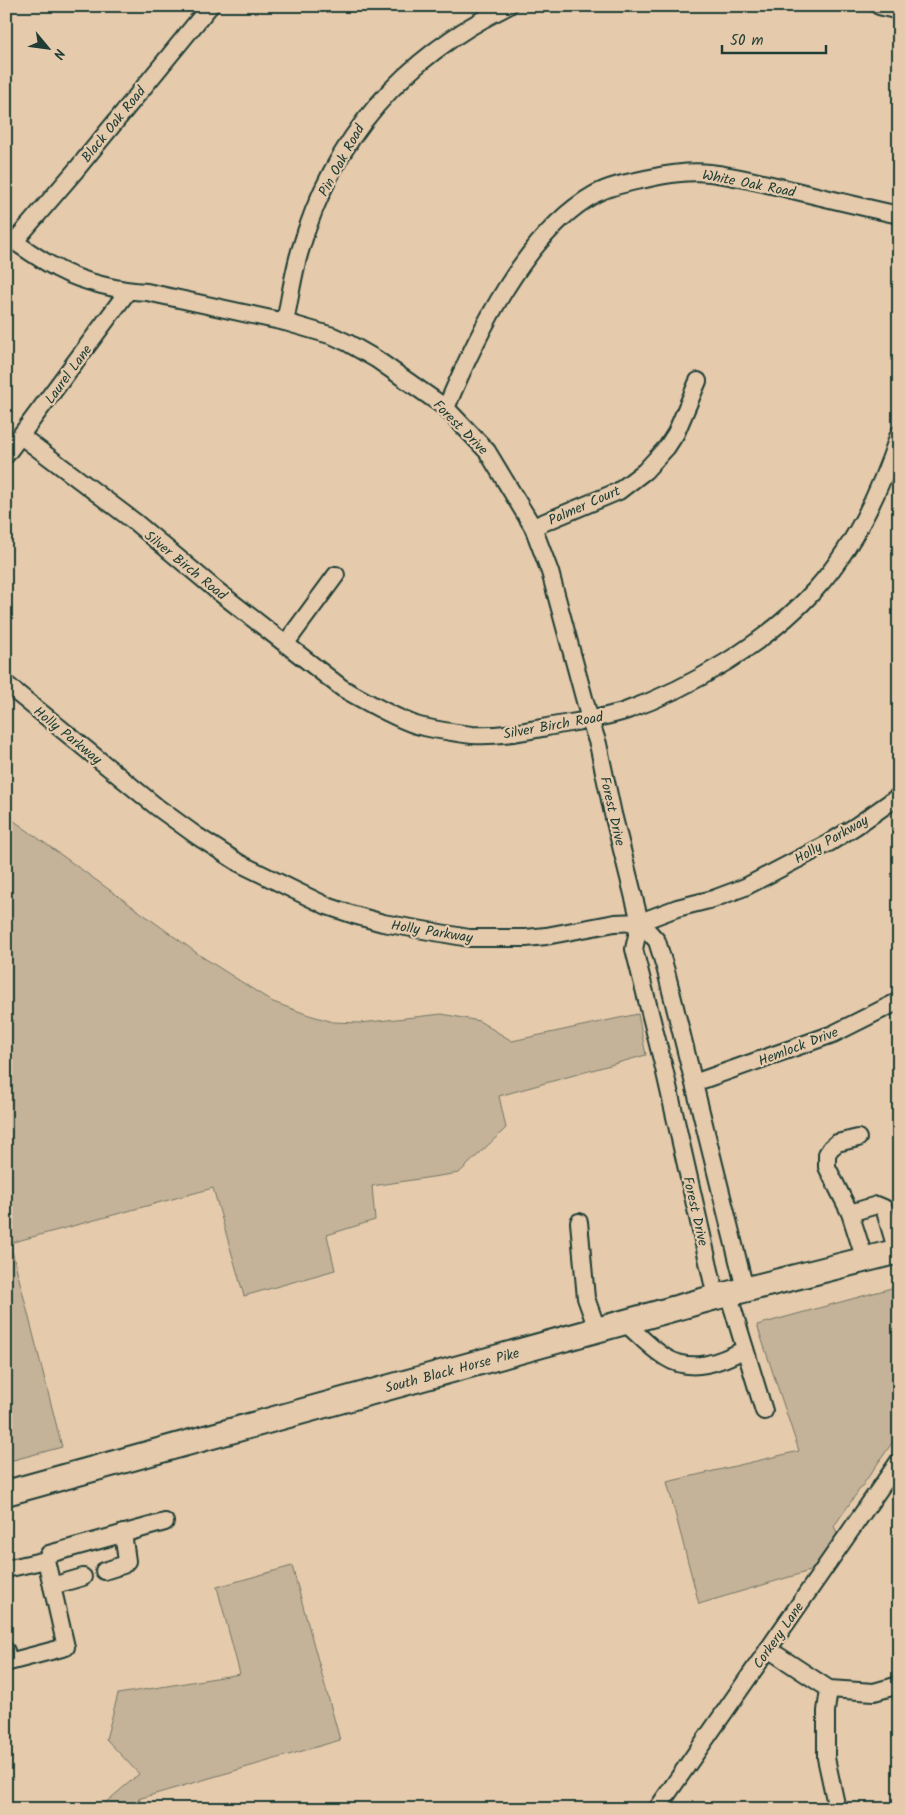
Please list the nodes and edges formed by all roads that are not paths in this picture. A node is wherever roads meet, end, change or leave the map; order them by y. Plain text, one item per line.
1 (210, 6) edge
2 (508, 6) edge
3 (879, 6) edge
4 (899, 11) edge
5 (899, 215) edge
6 (10, 238) edge
7 (128, 291) junction
8 (285, 322) junction
9 (698, 381) dead end
10 (446, 408) junction
11 (899, 434) edge
12 (21, 436) junction
13 (6, 455) edge
14 (533, 527) junction
15 (336, 575) dead end
16 (286, 643) junction
17 (6, 684) edge
18 (590, 720) junction
19 (899, 796) edge
20 (640, 922) junction
21 (899, 1000) edge
22 (694, 1083) junction
23 (858, 1138) dead end
24 (850, 1213) junction
25 (579, 1222) dead end
26 (898, 1252) edge
27 (865, 1260) junction
28 (730, 1293) junction
29 (624, 1322) junction
30 (597, 1329) junction
31 (745, 1349) junction
32 (764, 1412) dead end
33 (899, 1461) edge
34 (6, 1493) edge
35 (165, 1522) dead end
36 (123, 1533) junction
37 (46, 1560) junction
38 (6, 1569) edge
39 (104, 1571) dead end
40 (83, 1577) dead end
41 (52, 1586) junction
42 (768, 1649) junction
43 (7, 1655) edge
44 (899, 1685) edge
45 (829, 1689) junction
46 (657, 1809) edge
47 (837, 1809) edge

1 - 6 street, Black Oak Road
2 - 8 street, Pin Oak Road
3 - 4 street
5 - 10 street, White Oak Road
6 - 7 street, Forest Drive
7 - 8 street, Forest Drive
7 - 12 street, Laurel Lane
8 - 10 street, Forest Drive
9 - 14 street, Palmer Court
10 - 14 street, Forest Drive
11 - 18 street, Silver Birch Road
12 - 13 street, Laurel Lane
12 - 16 street, Silver Birch Road
14 - 18 street, Forest Drive
15 - 16 street
16 - 18 street, Silver Birch Road
17 - 20 street, Holly Parkway
18 - 20 street, Forest Drive
19 - 20 street, Holly Parkway
20 - 22 street, Forest Drive
20 - 28 street, Forest Drive
21 - 22 street, Hemlock Drive
22 - 28 street, Forest Drive
23 - 24 street
24 - 26 street
24 - 27 street
25 - 30 street
26 - 27 highway, South Black Horse Pike
27 - 28 highway, South Black Horse Pike
28 - 29 highway, South Black Horse Pike
28 - 31 street
29 - 30 highway, South Black Horse Pike
29 - 31 street
30 - 34 highway, South Black Horse Pike
31 - 32 street
33 - 42 street, Corkery Lane
35 - 36 street
36 - 37 street
36 - 39 street
37 - 38 street
37 - 41 street
40 - 41 street
41 - 43 street
42 - 45 street
42 - 46 street, Corkery Lane
44 - 45 street
45 - 47 street

